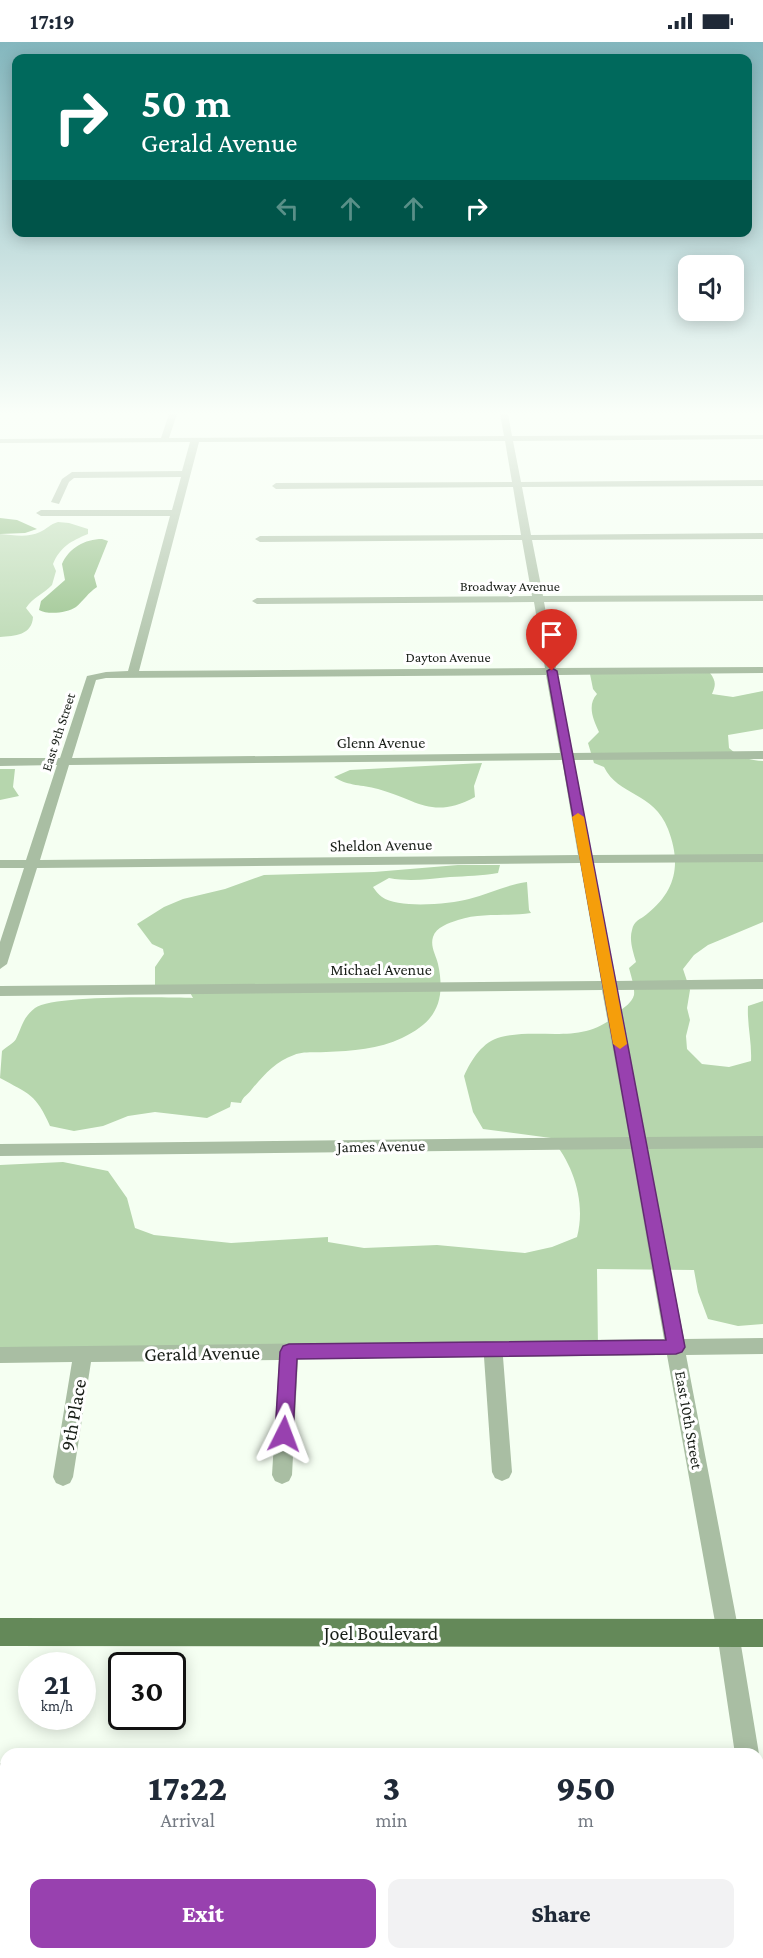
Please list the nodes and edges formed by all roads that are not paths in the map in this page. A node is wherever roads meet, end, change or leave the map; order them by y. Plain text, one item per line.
1 (178, 503) edge
2 (521, 503) edge
3 (41, 513) dead end
4 (176, 513) junction
5 (763, 536) edge
6 (527, 538) junction
7 (260, 539) dead end
8 (763, 597) edge
9 (538, 599) junction
10 (256, 601) dead end
11 (763, 670) edge
12 (552, 671) junction
13 (133, 674) junction
14 (763, 755) edge
15 (567, 757) junction
16 (64, 760) junction
17 (0, 762) edge
18 (763, 858) edge
19 (585, 860) junction
20 (0, 864) edge
21 (31, 864) junction
22 (0, 964) edge
23 (763, 984) edge
24 (610, 986) junction
25 (0, 991) edge
26 (763, 1142) edge
27 (639, 1143) junction
28 (0, 1150) edge
29 (763, 1346) edge
30 (676, 1347) junction
31 (493, 1349) junction
32 (289, 1352) junction
33 (83, 1354) junction
34 (0, 1355) edge
35 (502, 1472) dead end
36 (282, 1475) dead end
37 (63, 1477) dead end
38 (0, 1632) edge
39 (728, 1634) junction
40 (763, 1634) edge
41 (746, 1748) edge

1 - 4 street
2 - 6 street, East 10th Street
3 - 4 street
4 - 13 street
5 - 6 street
6 - 7 street
6 - 9 street, East 10th Street
8 - 9 street, Broadway Avenue
9 - 10 street, Broadway Avenue
9 - 12 street, East 10th Street
11 - 12 street, Dayton Avenue
12 - 13 street, Dayton Avenue
12 - 15 street, East 10th Street
13 - 16 street, East 9th Street
14 - 15 street, Glenn Avenue
15 - 16 street, Glenn Avenue
15 - 19 street, East 10th Street
16 - 17 street, Glenn Avenue
16 - 21 street, East 9th Street
18 - 19 street, Sheldon Avenue
19 - 21 street, Sheldon Avenue
19 - 24 street, East 10th Street
20 - 21 street, Sheldon Avenue
21 - 22 street, East 9th Street
23 - 24 street, Michael Avenue
24 - 25 street, Michael Avenue
24 - 27 street, East 10th Street
26 - 27 street, James Avenue
27 - 28 street, James Avenue
27 - 30 street, East 10th Street
29 - 30 street, Gerald Avenue
30 - 31 street, Gerald Avenue
30 - 39 street, East 10th Street
31 - 32 street, Gerald Avenue
31 - 35 street
32 - 33 street, Gerald Avenue
32 - 36 street
33 - 34 street, Gerald Avenue
33 - 37 street, 9th Place
38 - 39 main road, Joel Boulevard
39 - 40 main road, Joel Boulevard
39 - 41 street, East 10th Street

